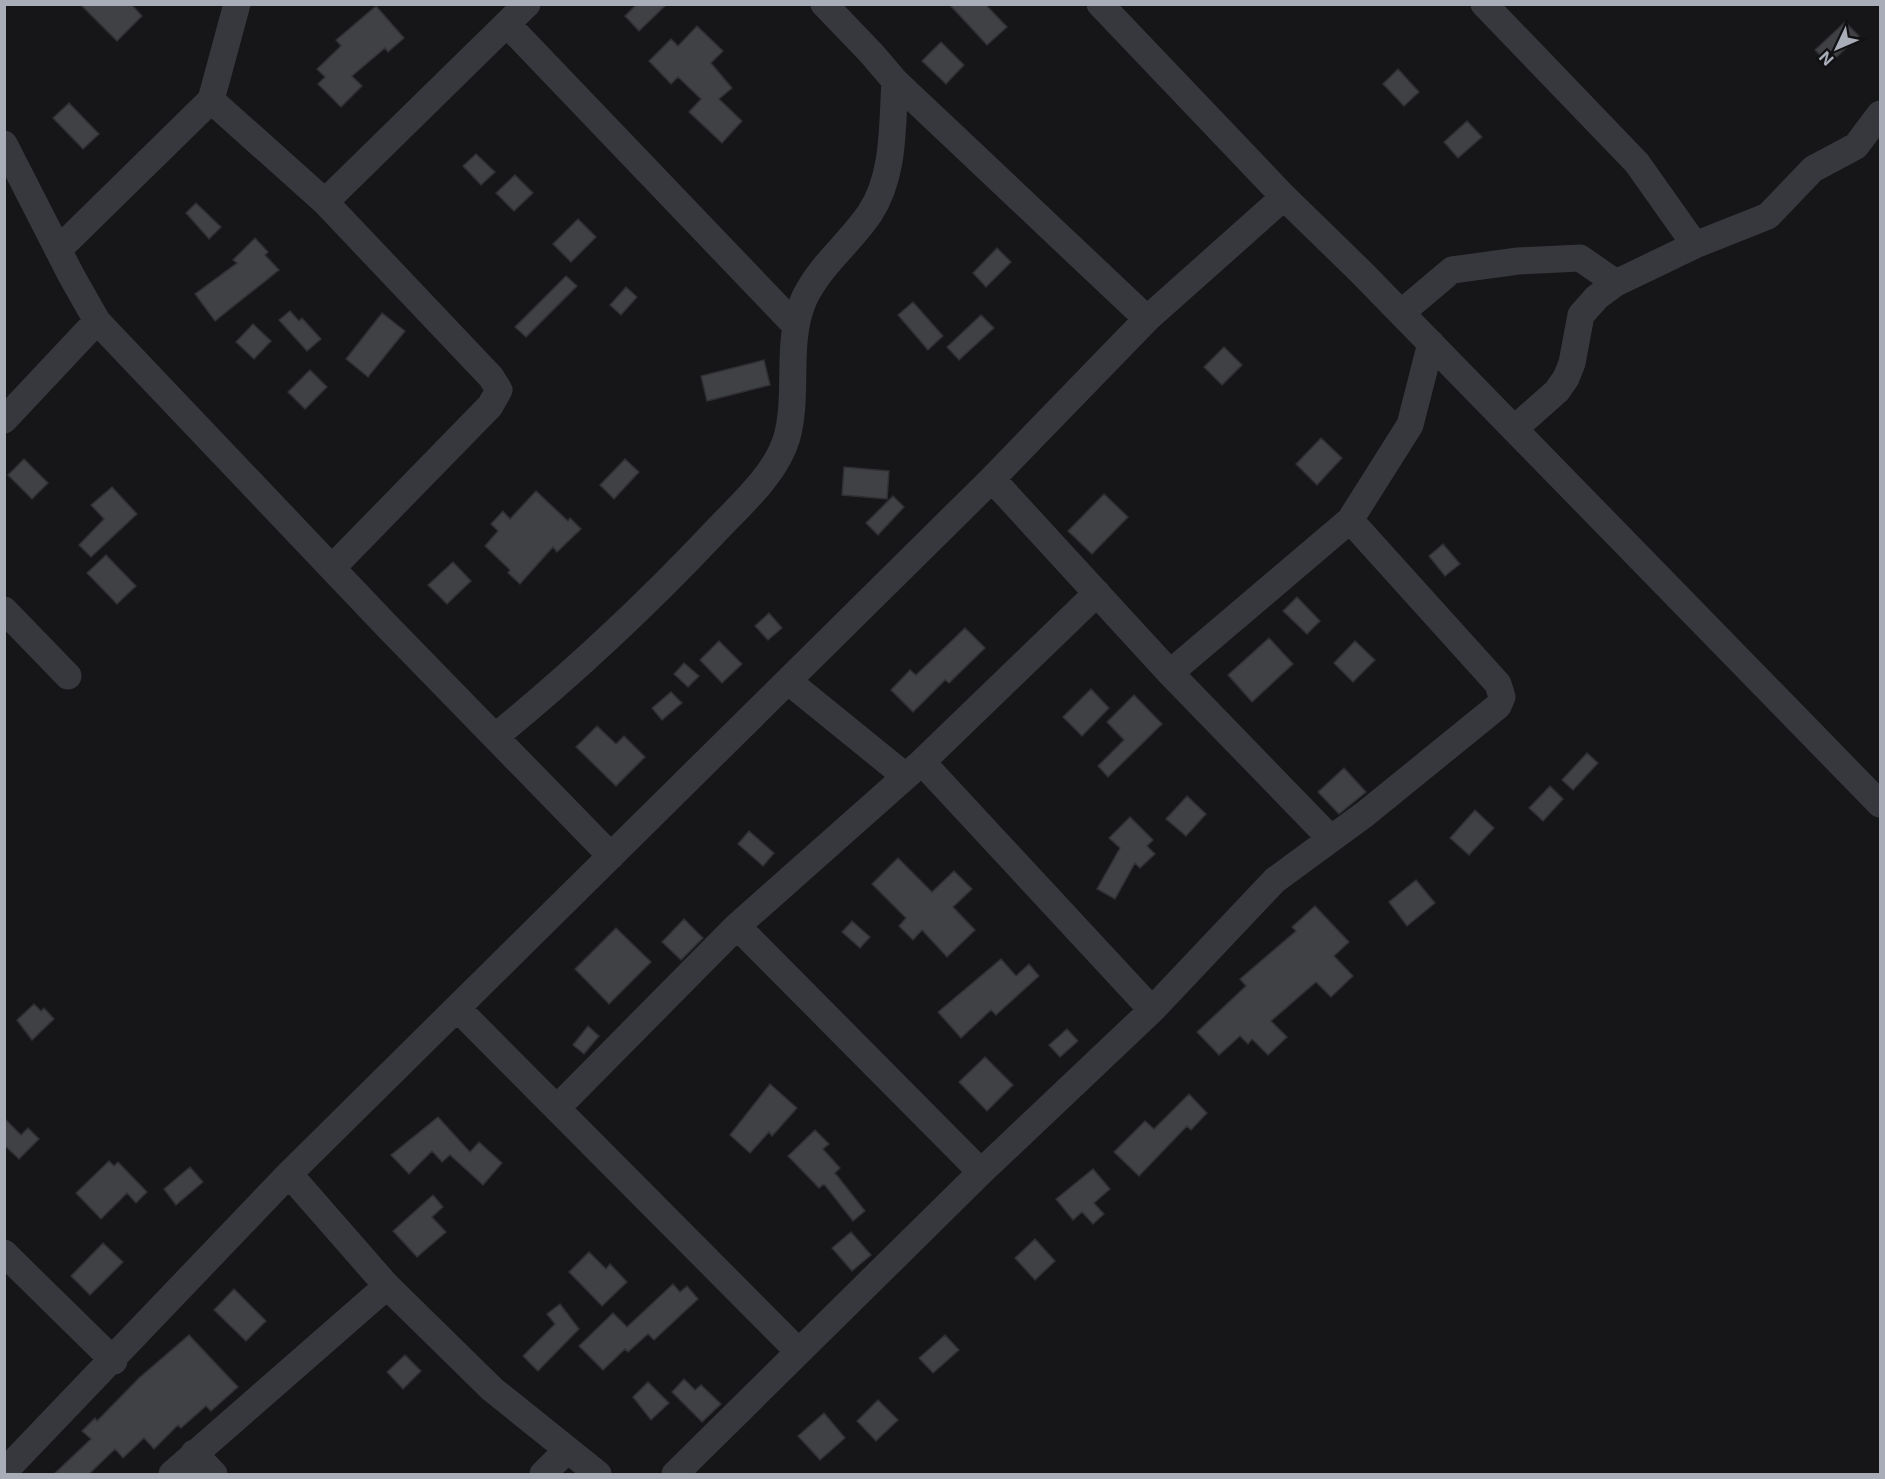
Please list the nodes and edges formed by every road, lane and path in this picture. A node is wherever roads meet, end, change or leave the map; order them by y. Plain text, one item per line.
1 (237, 4) edge
2 (527, 4) edge
3 (824, 4) edge
4 (1100, 4) edge
5 (1484, 4) edge
6 (507, 24) junction
7 (894, 81) junction
8 (211, 100) junction
9 (1881, 114) edge
10 (4, 144) edge
11 (1284, 197) junction
12 (325, 202) junction
13 (1695, 245) junction
14 (58, 250) junction
15 (1616, 283) junction
16 (1401, 313) junction
17 (1147, 319) junction
18 (97, 321) junction
19 (796, 326) junction
20 (1431, 344) junction
21 (4, 420) edge
22 (1514, 429) junction
23 (992, 478) junction
24 (1350, 520) junction
25 (332, 568) junction
26 (1097, 593) junction
27 (4, 610) edge
28 (1170, 673) junction
29 (68, 676) dead end
30 (788, 681) junction
31 (495, 737) junction
32 (913, 769) junction
33 (1881, 804) edge
34 (1330, 838) junction
35 (611, 856) junction
36 (737, 926) junction
37 (457, 1008) junction
38 (1152, 1010) junction
39 (557, 1108) junction
40 (981, 1172) junction
41 (289, 1174) junction
42 (4, 1252) edge
43 (387, 1286) junction
44 (798, 1350) junction
45 (114, 1361) junction
46 (567, 1450) junction
47 (194, 1453) junction
48 (7, 1466) edge
49 (172, 1474) edge
50 (214, 1474) edge
51 (543, 1474) edge
52 (598, 1474) edge
53 (675, 1474) edge

1 - 8 street
2 - 6 street
3 - 7 street
4 - 11 street
5 - 13 street
6 - 12 street
6 - 19 street
7 - 17 street
7 - 19 street
8 - 12 street
8 - 14 street
9 - 13 street
10 - 14 street
11 - 16 street
11 - 17 street
12 - 25 street
13 - 15 street
14 - 18 street
15 - 16 street
15 - 22 street
16 - 20 street
17 - 23 street
18 - 21 street
18 - 25 street
19 - 31 street
20 - 22 street
20 - 24 street
22 - 33 street
23 - 26 street
23 - 30 street
24 - 28 street
24 - 34 street
25 - 31 street
26 - 28 street
26 - 32 street
27 - 29 street
28 - 34 street
30 - 32 street
30 - 35 street
31 - 35 street
32 - 36 street
32 - 38 street
34 - 38 street
35 - 37 street
36 - 39 street
36 - 40 street
37 - 39 street
37 - 41 street
38 - 40 street
39 - 44 street
40 - 44 street
41 - 43 street
41 - 45 street
42 - 45 street
43 - 46 street
43 - 47 street
44 - 53 street
45 - 48 street
46 - 51 street
46 - 52 street
47 - 49 street
47 - 50 street

